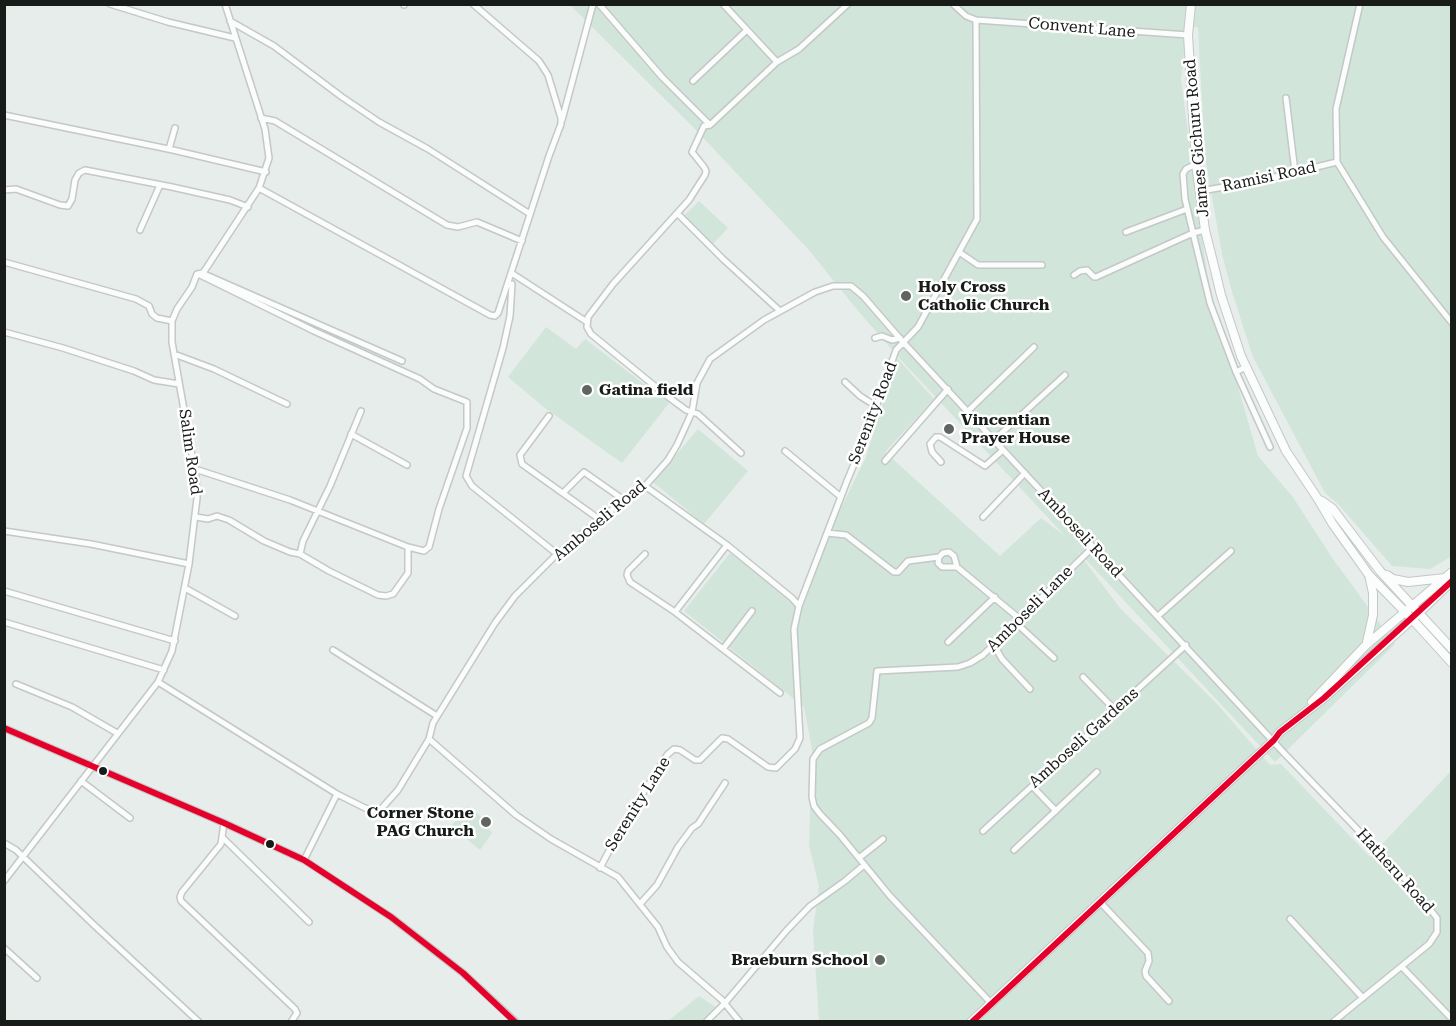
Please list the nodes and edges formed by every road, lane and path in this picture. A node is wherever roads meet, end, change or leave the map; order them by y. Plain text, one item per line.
1 (110, 4) edge
2 (225, 4) edge
3 (473, 4) edge
4 (593, 4) edge
5 (599, 4) edge
6 (723, 4) edge
7 (848, 4) edge
8 (953, 4) edge
9 (1191, 4) edge
10 (1360, 4) edge
11 (976, 20) junction
12 (230, 21) junction
13 (747, 30) junction
14 (1188, 35) junction
15 (235, 38) junction
16 (777, 62) junction
17 (693, 81) dead end
18 (1286, 98) dead end
19 (4, 115) edge
20 (261, 118) junction
21 (561, 124) junction
22 (710, 125) junction
23 (175, 128) dead end
24 (169, 149) junction
25 (1337, 162) junction
26 (1196, 164) junction
27 (266, 172) junction
28 (1295, 172) junction
29 (160, 185) junction
30 (260, 188) junction
31 (4, 190) edge
32 (1201, 191) junction
33 (248, 207) junction
34 (1186, 209) junction
35 (530, 214) junction
36 (678, 214) junction
37 (140, 230) dead end
38 (1205, 230) junction
39 (1126, 232) dead end
40 (1193, 233) junction
41 (522, 241) junction
42 (959, 252) junction
43 (4, 262) edge
44 (1042, 265) dead end
45 (200, 273) junction
46 (513, 273) junction
47 (1074, 275) dead end
48 (780, 311) junction
49 (1227, 315) junction
50 (1216, 318) junction
51 (172, 321) junction
52 (587, 322) junction
53 (1452, 323) edge
54 (4, 332) edge
55 (875, 338) dead end
56 (901, 340) junction
57 (1034, 347) dead end
58 (174, 354) junction
59 (402, 361) dead end
60 (1246, 367) junction
61 (1236, 372) junction
62 (1065, 375) dead end
63 (845, 382) dead end
64 (179, 384) junction
65 (948, 389) junction
66 (287, 404) dead end
67 (876, 406) junction
68 (361, 411) dead end
69 (968, 411) junction
70 (692, 412) junction
71 (549, 416) dead end
72 (351, 434) junction
73 (994, 440) junction
74 (1270, 447) dead end
75 (1003, 450) junction
76 (785, 451) dead end
77 (741, 453) dead end
78 (885, 461) dead end
79 (941, 462) dead end
80 (407, 465) dead end
81 (195, 469) junction
82 (1024, 473) junction
83 (645, 486) junction
84 (563, 493) junction
85 (840, 497) junction
86 (1318, 498) junction
87 (624, 500) junction
88 (317, 512) junction
89 (196, 517) junction
90 (983, 517) dead end
91 (599, 519) junction
92 (4, 531) edge
93 (827, 534) junction
94 (727, 545) junction
95 (408, 547) junction
96 (1093, 547) junction
97 (1231, 551) dead end
98 (300, 554) junction
99 (557, 554) junction
100 (645, 554) dead end
101 (939, 557) junction
102 (189, 564) junction
103 (957, 567) junction
104 (1380, 571) junction
105 (1369, 575) junction
106 (1449, 577) edge
107 (185, 588) junction
108 (4, 591) edge
109 (995, 597) junction
110 (799, 606) junction
111 (1408, 610) junction
112 (752, 611) dead end
113 (675, 612) junction
114 (235, 616) dead end
115 (1158, 616) junction
116 (1415, 616) junction
117 (1018, 621) junction
118 (4, 622) edge
119 (175, 641) junction
120 (948, 642) dead end
121 (994, 645) junction
122 (1186, 645) junction
123 (1365, 646) junction
124 (723, 649) junction
125 (1452, 649) edge
126 (333, 650) dead end
127 (1054, 658) dead end
128 (1452, 663) edge
129 (164, 670) junction
130 (1083, 677) dead end
131 (158, 682) junction
132 (16, 684) dead end
133 (1030, 688) dead end
134 (780, 693) dead end
135 (1115, 710) junction
136 (799, 712) joint
137 (438, 716) junction
138 (1289, 724) junction
139 (4, 728) edge
140 (117, 733) junction
141 (429, 739) junction
142 (1274, 740) junction
143 (93, 766) junction
144 (1097, 772) dead end
145 (81, 781) junction
146 (725, 783) dead end
147 (1032, 786) junction
148 (337, 794) junction
149 (1056, 811) junction
150 (130, 818) dead end
151 (224, 823) junction
152 (983, 831) dead end
153 (223, 838) junction
154 (884, 839) dead end
155 (4, 843) edge
156 (1014, 850) dead end
157 (23, 857) junction
158 (860, 858) junction
159 (304, 860) junction
160 (864, 865) junction
161 (600, 868) junction
162 (4, 881) edge
163 (1100, 902) junction
164 (640, 904) junction
165 (1290, 920) dead end
166 (309, 922) dead end
167 (4, 948) edge
168 (1402, 967) junction
169 (37, 978) dead end
170 (1363, 998) junction
171 (1169, 1001) dead end
172 (725, 1003) junction
173 (991, 1003) junction
174 (1341, 1015) junction
175 (1452, 1019) edge
176 (199, 1022) edge
177 (291, 1022) edge
178 (516, 1022) edge
179 (706, 1022) edge
180 (740, 1022) edge
181 (971, 1022) edge
182 (1333, 1022) edge
183 (1347, 1022) edge

1 - 15 street
2 - 12 street
3 - 21 street
4 - 21 street
5 - 22 street
6 - 13 street
7 - 16 street
8 - 11 street
9 - 14 main road, James Gichuru Road
10 - 25 street
11 - 14 street, Convent Lane
11 - 42 street, Serenity Road
12 - 15 street
12 - 35 street
13 - 16 street
13 - 17 street
14 - 26 main road, James Gichuru Road
15 - 20 street
16 - 22 street
18 - 28 street
19 - 24 street
20 - 27 street
20 - 41 street
21 - 35 street
22 - 36 street
23 - 24 street
24 - 27 street
25 - 28 street, Ramisi Road
25 - 53 street
26 - 32 main road, James Gichuru Road
26 - 34 street
27 - 30 street
28 - 32 street, Ramisi Road
29 - 31 street
29 - 33 street
29 - 37 street
30 - 33 street
30 - 46 street
32 - 38 main road, James Gichuru Road
33 - 45 street
34 - 39 street
34 - 40 street
35 - 41 street
36 - 48 street
36 - 52 street
38 - 40 street
38 - 49 main road, James Gichuru Road
40 - 47 street
40 - 50 street
41 - 46 street
42 - 44 street
42 - 56 street, Serenity Road
43 - 51 street
45 - 51 street
45 - 59 street
45 - 95 street
46 - 52 street
46 - 99 street
48 - 56 street, Amboseli Road
48 - 70 street, Amboseli Road
49 - 50 street
49 - 60 main road, James Gichuru Road
50 - 61 street
51 - 58 street, Salim Road
52 - 70 street
54 - 64 street
55 - 56 street
56 - 65 street, Amboseli Road
56 - 67 street, Serenity Road
57 - 69 street
58 - 64 street, Salim Road
58 - 66 street
60 - 61 street
60 - 86 main road, James Gichuru Road
61 - 74 street
62 - 73 street
63 - 67 street
64 - 81 street, Salim Road
65 - 69 street, Amboseli Road
65 - 78 street
67 - 85 street, Serenity Road
68 - 72 street
69 - 73 street, Amboseli Road
70 - 77 street
70 - 83 street, Amboseli Road
71 - 84 street
72 - 80 street
72 - 88 street
73 - 75 street, Amboseli Road
75 - 79 street
75 - 82 street, Amboseli Road
76 - 85 street
81 - 88 street
81 - 89 street, Salim Road
82 - 90 street
82 - 96 street, Amboseli Road
83 - 87 street, Amboseli Road
83 - 94 street
84 - 87 street
84 - 91 street
85 - 93 street, Serenity Road
86 - 104 main road, James Gichuru Road
86 - 105 main road, James Gichuru Road
87 - 91 street, Amboseli Road
88 - 95 street
88 - 98 street
89 - 98 street
89 - 102 street, Salim Road
91 - 99 street, Amboseli Road
92 - 102 street
93 - 101 street
93 - 110 street, Serenity Road
94 - 110 street
94 - 113 street
95 - 98 street
96 - 115 street, Amboseli Road
96 - 117 street, Amboseli Lane
97 - 115 street
99 - 137 street, Amboseli Road
100 - 113 street
101 - 103 street
101 - 103 street
102 - 107 street, Salim Road
103 - 109 street
104 - 106 main road
104 - 111 main road, James Gichuru Road
105 - 111 main road, James Gichuru Road
105 - 123 main road
106 - 111 main road
106 - 116 main road
107 - 114 street
107 - 119 street, Salim Road
108 - 119 street
109 - 117 street
109 - 120 street
110 - 136 street, Serenity Road
111 - 116 main road, James Gichuru Road
111 - 123 main road
112 - 124 street
113 - 124 street
115 - 122 street, Amboseli Road
116 - 125 main road
116 - 128 main road
116 - 138 main road
117 - 121 street, Amboseli Lane
117 - 127 street
118 - 129 street
119 - 129 street, Salim Road
121 - 133 street
121 - 158 street, Amboseli Lane
122 - 135 street, Amboseli Gardens
122 - 142 street, Amboseli Road
123 - 138 main road
124 - 134 street
126 - 137 street
129 - 131 street, Salim Road
130 - 135 street
131 - 140 street, Salim Road
131 - 148 street, Amboseli Road
132 - 140 street
135 - 147 street, Amboseli Gardens
136 - 161 street, Serenity Lane
137 - 141 street, Amboseli Road
138 - 142 main road
139 - 143 street
140 - 143 street, Salim Road
141 - 148 street, Amboseli Road
141 - 161 street
142 - 163 main road
142 - 168 street, Hatheru Road
143 - 145 street, Salim Road
143 - 151 street
144 - 149 street
145 - 150 street
145 - 157 street, Salim Road
146 - 164 street
147 - 149 street
147 - 152 street, Amboseli Gardens
148 - 159 street
149 - 156 street
151 - 153 street
151 - 159 street
153 - 166 street
153 - 177 street
154 - 158 street
155 - 157 street
157 - 162 street, Salim Road
157 - 176 street
158 - 160 street
159 - 178 street
160 - 172 street
160 - 173 street
161 - 164 street
163 - 171 street
163 - 173 main road
164 - 172 street
165 - 170 street
167 - 169 street
168 - 170 street, Hatheru Road
168 - 175 street
170 - 174 street, Hatheru Road
172 - 179 street
172 - 180 street
173 - 181 main road
174 - 182 street, Hatheru Road
174 - 183 street

